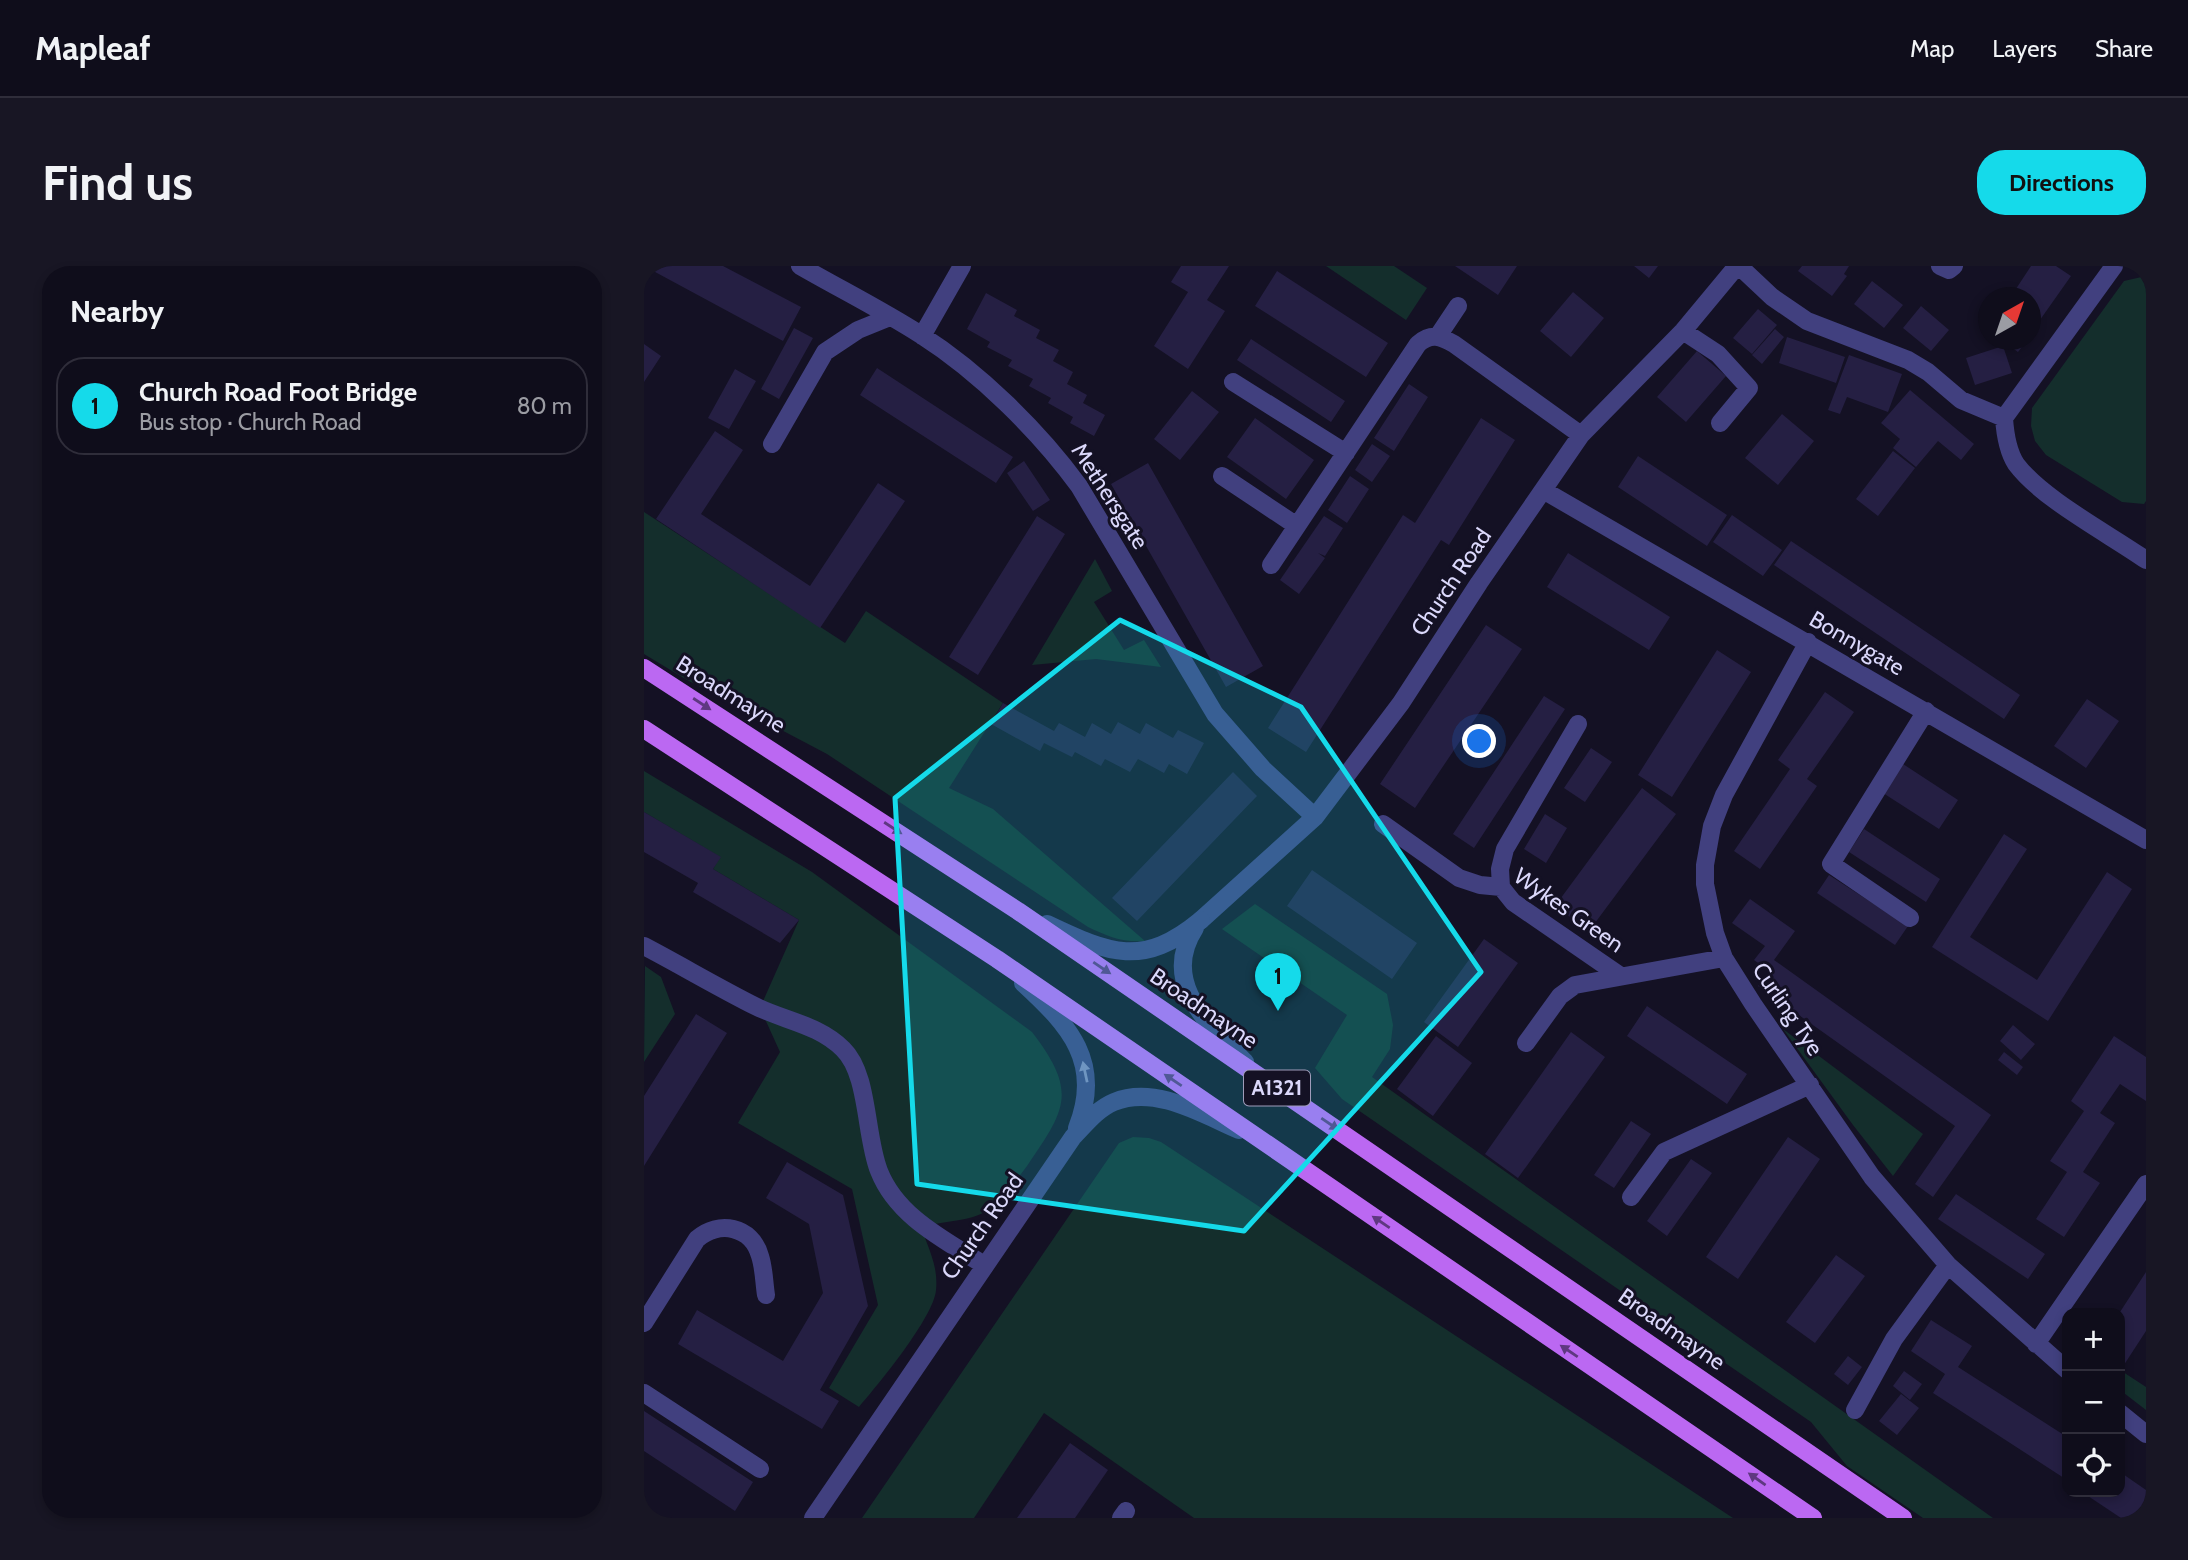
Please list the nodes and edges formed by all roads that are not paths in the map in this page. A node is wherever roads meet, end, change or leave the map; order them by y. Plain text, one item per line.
1 (800, 266) edge
2 (962, 266) edge
3 (1738, 266) edge
4 (1940, 266) edge
5 (1954, 266) edge
6 (2114, 266) edge
7 (1458, 306) dead end
8 (890, 317) junction
9 (1684, 331) junction
10 (922, 336) junction
11 (1438, 336) junction
12 (1233, 382) dead end
13 (2004, 418) junction
14 (1720, 423) dead end
15 (1581, 435) junction
16 (772, 444) dead end
17 (1346, 453) junction
18 (1222, 476) dead end
19 (1542, 490) junction
20 (1297, 526) junction
21 (2146, 560) edge
22 (1271, 565) dead end
23 (1808, 642) junction
24 (644, 668) edge
25 (1926, 711) junction
26 (1578, 724) dead end
27 (644, 729) edge
28 (1315, 817) junction
29 (1383, 824) dead end
30 (2146, 840) edge
31 (1500, 887) junction
32 (1018, 911) junction
33 (1910, 918) dead end
34 (1200, 920) junction
35 (644, 946) edge
36 (1724, 958) junction
37 (997, 959) junction
38 (1619, 975) junction
39 (1526, 1043) dead end
40 (1254, 1072) junction
41 (1810, 1085) junction
42 (1073, 1137) junction
43 (1263, 1141) junction
44 (2146, 1184) edge
45 (1631, 1197) dead end
46 (985, 1265) junction
47 (1948, 1265) junction
48 (766, 1295) dead end
49 (644, 1323) edge
50 (2036, 1344) junction
51 (2062, 1366) edge
52 (644, 1392) edge
53 (1855, 1410) dead end
54 (2125, 1417) edge
55 (2146, 1434) edge
56 (760, 1469) dead end
57 (813, 1518) edge
58 (1813, 1518) edge
59 (1903, 1518) edge

1 - 8 street, Methersgate
2 - 10 street
3 - 9 street, Church Road
3 - 13 street
4 - 5 street
6 - 13 street
7 - 11 street
8 - 10 street, Methersgate
8 - 16 street
9 - 14 street
9 - 15 street, Church Road
10 - 28 street, Methersgate
11 - 15 street
11 - 17 street
12 - 17 street
13 - 21 street
15 - 19 street, Church Road
17 - 20 street
18 - 20 street
19 - 23 street, Bonnygate
19 - 28 street, Church Road
20 - 22 street
23 - 25 street, Bonnygate
23 - 36 street, Curling Tye
24 -> 32 main road, Broadmayne / A1321
25 - 30 street, Bonnygate
25 - 33 street
26 - 31 street
27 - 37 main road, A1321
28 - 34 street, Church Road
29 - 31 street, Wykes Green
31 - 38 street, Wykes Green
32 - 34 street, Church Road
32 -> 40 main road, Broadmayne / A1321
34 - 40 street, Church Road
35 - 46 street
36 - 38 street, Wykes Green
36 - 41 street, Curling Tye
42 -> 37 street
43 -> 37 main road, A1321
38 - 39 street, Wykes Green
40 -> 59 main road, Broadmayne / A1321
41 - 45 street
41 - 47 street, Curling Tye
42 - 43 street, Church Road
42 - 46 street, Church Road
58 -> 43 main road, A1321
44 - 50 street
46 - 57 street, Church Road
47 - 50 street, Curling Tye
47 - 53 street
48 - 49 street
50 - 51 street, Curling Tye
52 - 56 street
54 - 55 street

